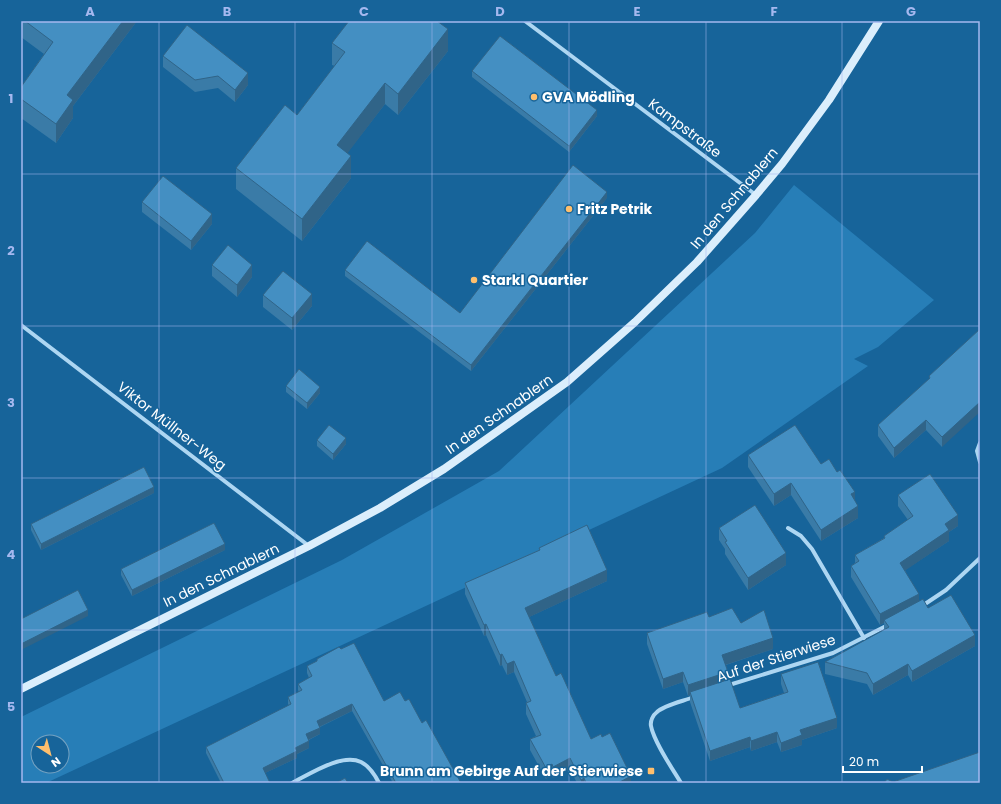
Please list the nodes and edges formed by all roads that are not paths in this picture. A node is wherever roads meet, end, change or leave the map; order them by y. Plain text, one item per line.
1 (524, 21) edge
2 (879, 21) edge
3 (756, 195) junction
4 (21, 324) edge
5 (980, 443) edge
6 (980, 462) edge
7 (788, 528) dead end
8 (309, 546) junction
9 (980, 558) edge
10 (920, 607) edge
11 (890, 624) edge
12 (864, 638) junction
13 (724, 687) edge
14 (21, 689) edge
15 (697, 696) edge
16 (292, 783) edge
17 (379, 783) edge
18 (681, 783) edge

1 - 3 street, Kampstraße
2 - 3 street, In den Schnablern
3 - 8 street, In den Schnablern
4 - 8 street, Viktor Müllner-Weg
5 - 6 street
7 - 12 street
8 - 14 street, In den Schnablern
9 - 10 street
11 - 12 street, Auf der Stierwiese
12 - 13 street, Auf der Stierwiese
15 - 18 street
16 - 17 street

